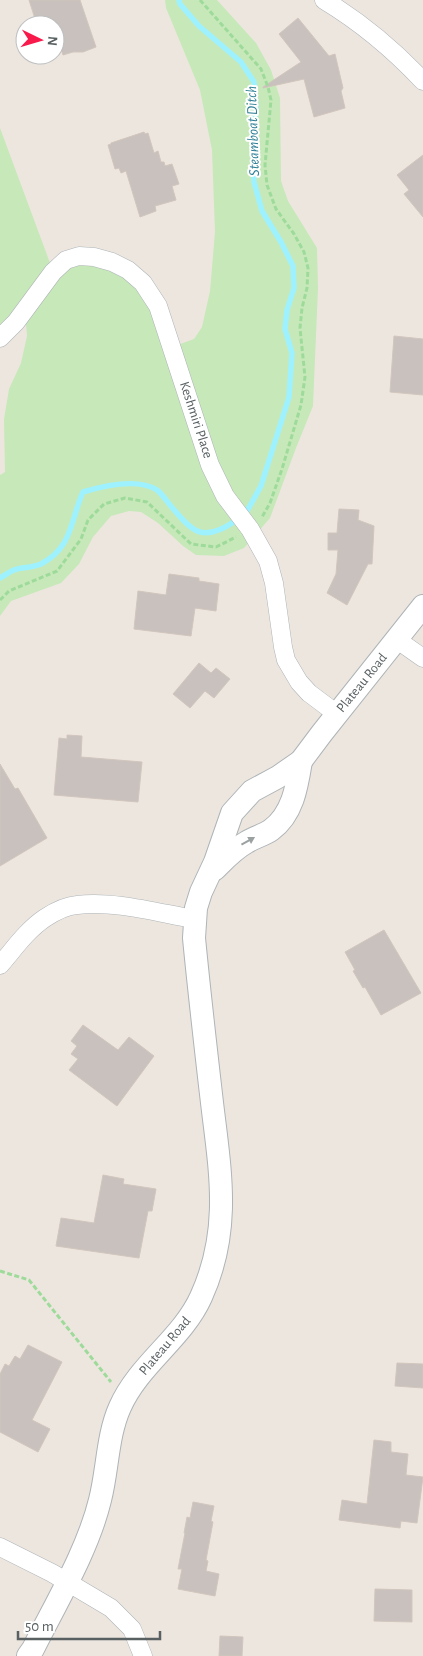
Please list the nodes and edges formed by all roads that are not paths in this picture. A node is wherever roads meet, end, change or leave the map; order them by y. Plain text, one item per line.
1 (324, 0) edge
2 (423, 81) edge
3 (0, 338) edge
4 (423, 606) edge
5 (396, 639) junction
6 (423, 658) edge
7 (337, 714) junction
8 (301, 761) junction
9 (211, 873) junction
10 (194, 919) junction
11 (0, 965) edge
12 (0, 1548) edge
13 (66, 1582) junction
14 (28, 1656) edge
15 (143, 1656) edge

1 - 2 street
3 - 7 street, Keshmiri Place
4 - 5 street, Plateau Road
5 - 6 street
5 - 7 street, Plateau Road
7 - 8 street, Plateau Road
8 - 9 street, Plateau Road
9 -> 8 street, Plateau Road
9 - 10 street, Plateau Road
10 - 11 street
10 - 13 street, Plateau Road
12 - 13 street
13 - 14 street, Plateau Road
13 - 15 street

